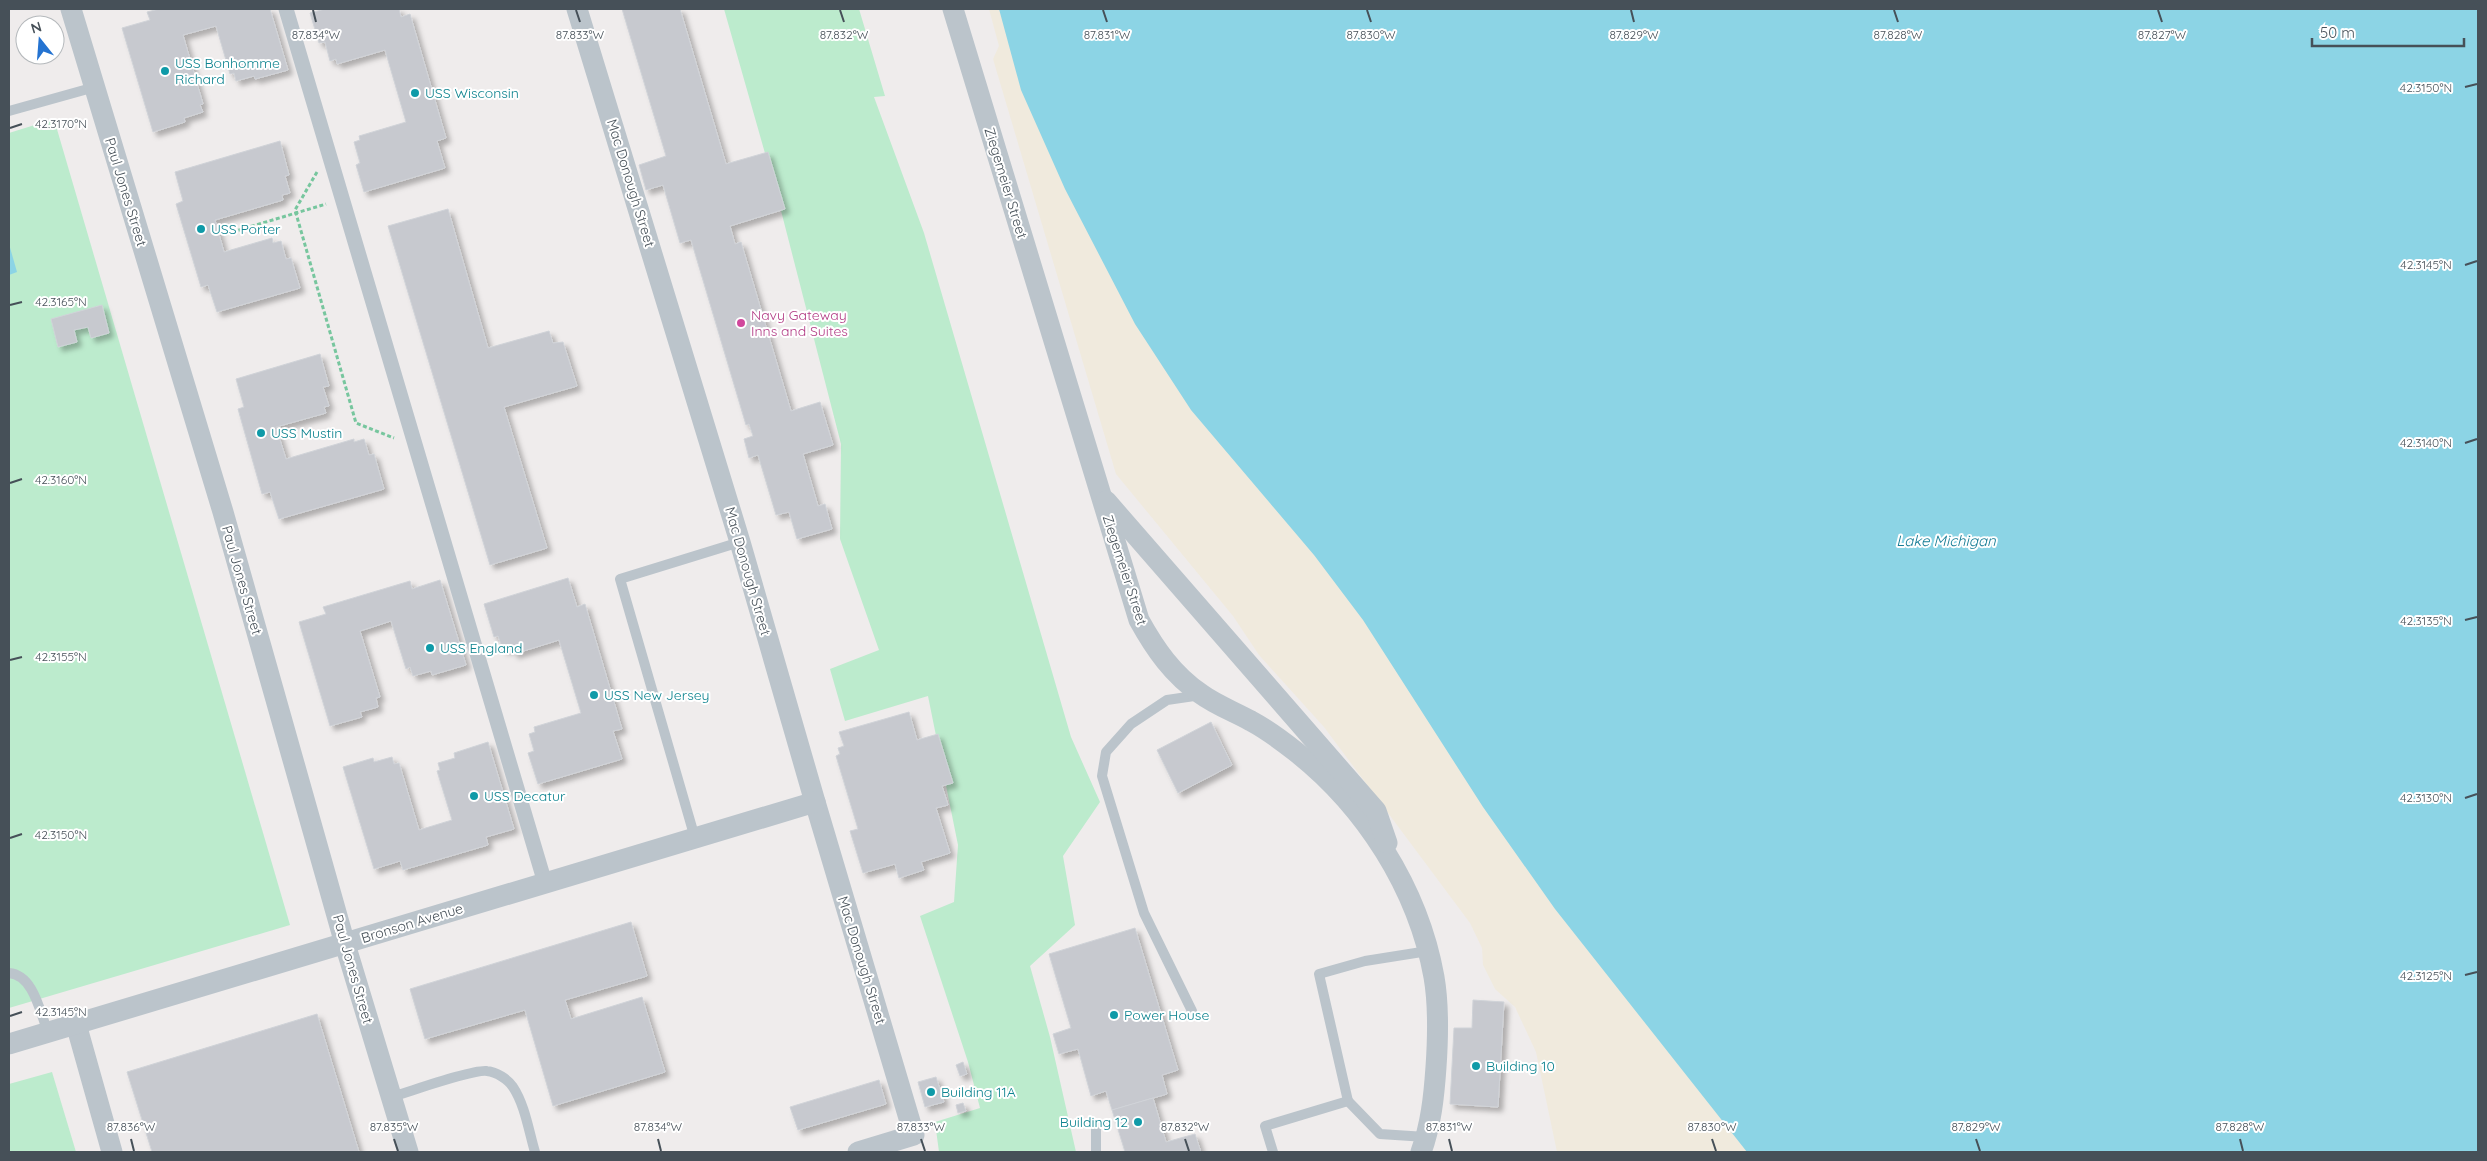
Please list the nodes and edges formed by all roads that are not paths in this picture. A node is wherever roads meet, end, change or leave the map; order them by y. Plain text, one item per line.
1 (71, 9) edge
2 (286, 9) edge
3 (577, 9) edge
4 (953, 9) edge
5 (95, 87) junction
6 (9, 110) edge
7 (1101, 495) junction
8 (740, 542) junction
9 (1202, 695) junction
10 (814, 802) junction
11 (696, 838) junction
12 (1399, 877) junction
13 (545, 883) junction
14 (345, 944) junction
15 (1428, 950) junction
16 (9, 973) edge
17 (1192, 1012) dead end
18 (76, 1024) junction
19 (48, 1032) junction
20 (9, 1044) edge
21 (391, 1097) junction
22 (1348, 1101) junction
23 (1096, 1124) dead end
24 (1424, 1145) edge
25 (112, 1152) edge
26 (408, 1152) edge
27 (535, 1152) edge
28 (858, 1152) edge
29 (1096, 1152) edge
30 (1273, 1152) edge

1 - 5 street, Paul Jones Street
2 - 13 street
3 - 8 street, Mac Donough Street
4 - 7 street, Ziegemeier Street
5 - 6 lane
5 - 14 street, Paul Jones Street
7 - 9 street, Ziegemeier Street
7 - 12 street
8 - 10 street, Mac Donough Street
8 - 11 lane
9 - 12 street, Ziegemeier Street
9 - 17 lane
10 - 11 street, Bronson Avenue
10 - 28 street, Mac Donough Street
11 - 13 street, Bronson Avenue
12 - 15 street, Ziegemeier Street
13 - 14 street, Bronson Avenue
14 - 18 street, Bronson Avenue
14 - 21 street, Paul Jones Street
15 - 22 lane
15 - 24 street, Ziegemeier Street
16 - 19 lane
18 - 19 street, Bronson Avenue
18 - 25 street
19 - 20 street, Bronson Avenue
21 - 26 street, Paul Jones Street
21 - 27 lane
22 - 24 lane
22 - 30 lane
23 - 29 lane

